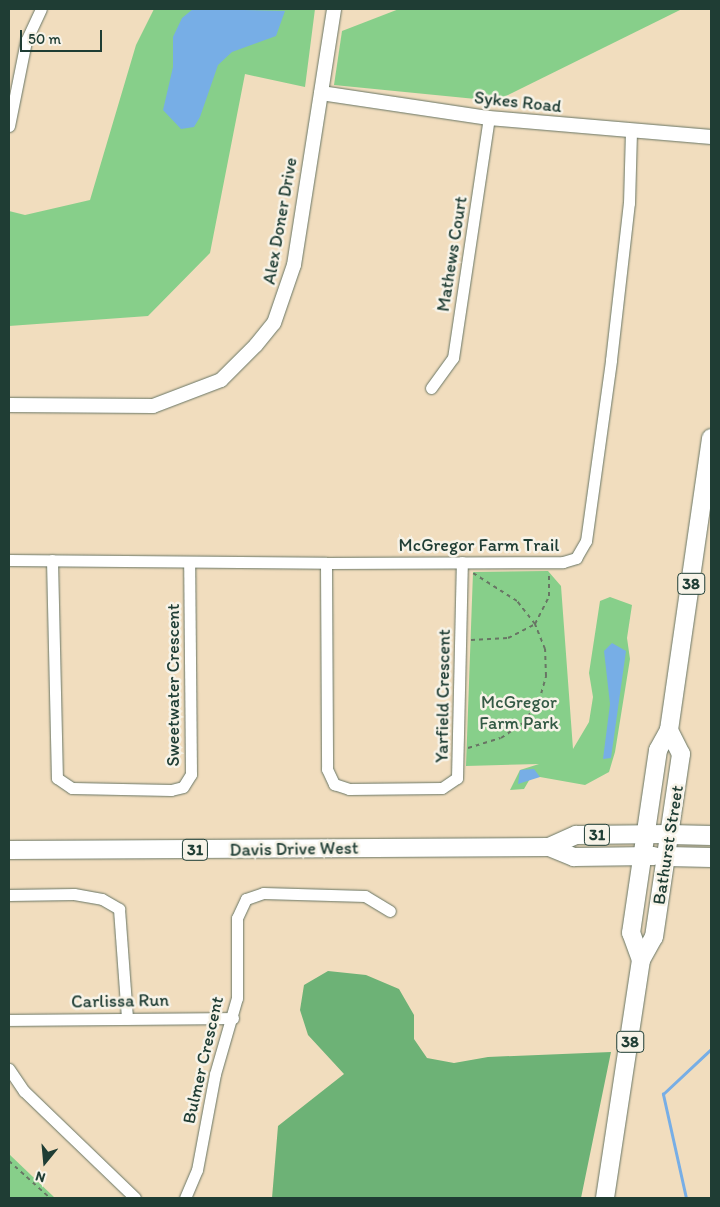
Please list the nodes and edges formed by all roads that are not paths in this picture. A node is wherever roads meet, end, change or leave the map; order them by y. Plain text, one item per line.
1 (41, 9) edge
2 (334, 9) edge
3 (321, 94) junction
4 (489, 118) junction
5 (9, 126) edge
6 (632, 132) junction
7 (711, 137) edge
8 (431, 388) dead end
9 (9, 405) edge
10 (711, 438) edge
11 (9, 560) edge
12 (52, 560) junction
13 (190, 562) junction
14 (326, 563) junction
15 (462, 564) junction
16 (669, 730) junction
17 (648, 834) junction
18 (669, 834) junction
19 (711, 835) edge
20 (550, 847) junction
21 (9, 850) edge
22 (643, 855) junction
23 (666, 856) junction
24 (711, 857) edge
25 (9, 895) edge
26 (390, 911) dead end
27 (640, 960) junction
28 (232, 1018) junction
29 (127, 1019) junction
30 (9, 1020) edge
31 (9, 1069) edge
32 (135, 1198) edge
33 (186, 1198) edge
34 (605, 1198) edge

1 - 5 street
2 - 3 street, Alex Doner Drive
3 - 4 street, Sykes Road
3 - 9 street, Alex Doner Drive
4 - 6 street, Sykes Road
4 - 8 street, Mathews Court
6 - 7 street, Sykes Road
6 - 15 street, McGregor Farm Trail
10 - 16 main road, Bathurst Street / 38
11 - 12 street, McGregor Farm Trail
12 - 13 street, McGregor Farm Trail
12 - 13 street, Sweetwater Crescent
13 - 14 street, McGregor Farm Trail
14 - 15 street, McGregor Farm Trail
14 - 15 street, Yarfield Crescent
16 - 17 main road, Bathurst Street / 38
16 - 18 main road, Bathurst Street / 38
17 - 18 main road, Davis Drive West / 31
17 - 20 main road, Davis Drive West / 31
17 - 22 main road, Bathurst Street / 38
18 - 19 highway, Davis Drive West / 31
18 - 23 main road, Bathurst Street / 38
20 - 21 main road, Davis Drive West / 31
20 - 22 main road, Davis Drive West / 31
22 - 23 main road, Davis Drive West / 31
22 - 27 main road, Bathurst Street / 38
23 - 24 highway, Davis Drive West / 31
23 - 27 main road, Bathurst Street / 38
25 - 29 street
26 - 28 street, Bulmer Crescent
27 - 34 main road, Bathurst Street / 38
28 - 29 street, Carlissa Run
28 - 33 street, Bulmer Crescent
29 - 30 street, Carlissa Run
31 - 32 street

